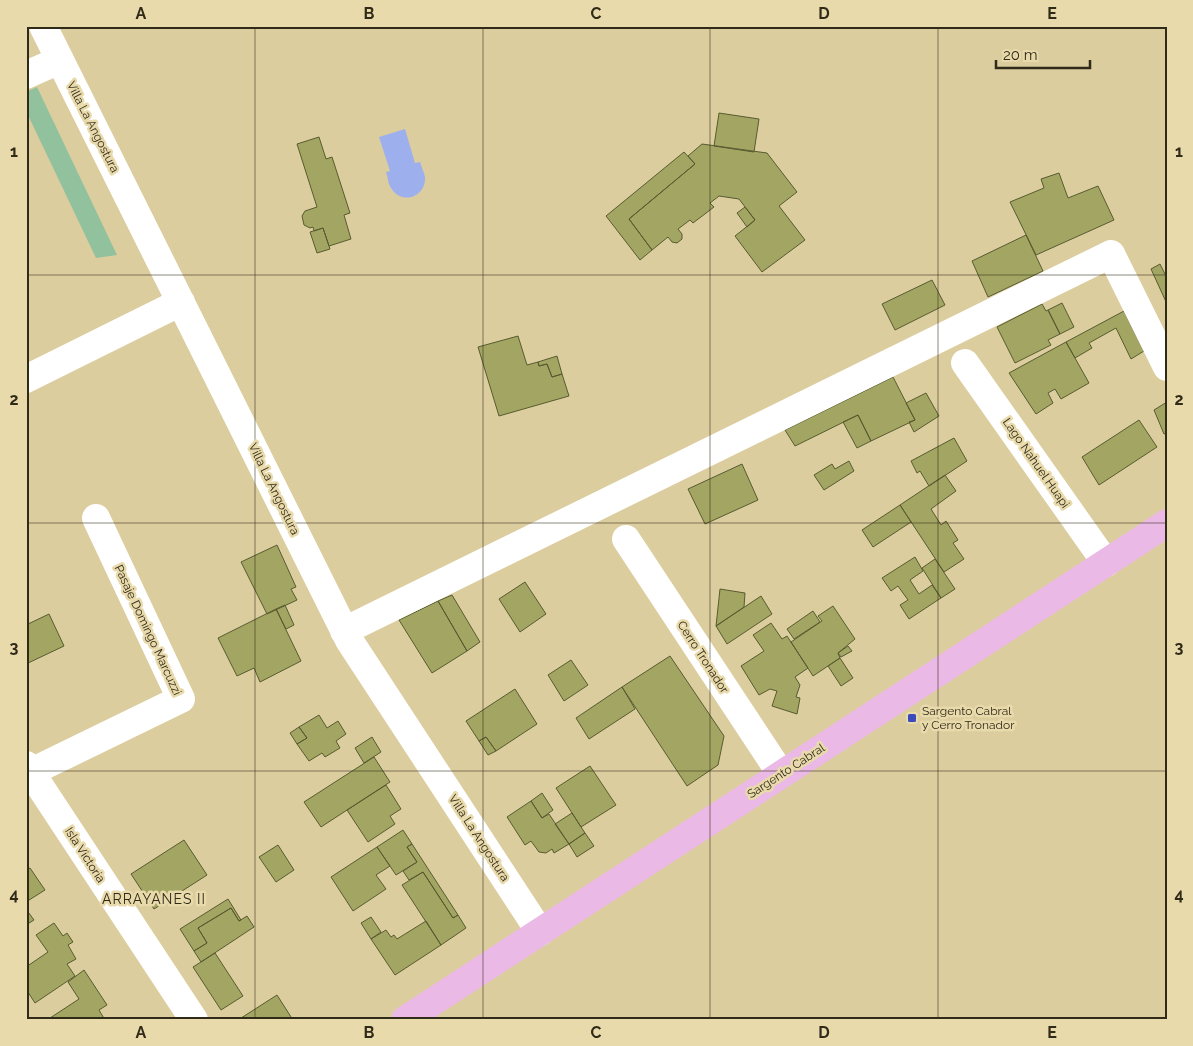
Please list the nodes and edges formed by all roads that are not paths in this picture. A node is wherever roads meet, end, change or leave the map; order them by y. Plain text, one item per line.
1 (43, 26) edge
2 (60, 60) junction
3 (26, 75) edge
4 (180, 302) junction
5 (965, 362) dead end
6 (1167, 368) edge
7 (26, 379) edge
8 (96, 518) dead end
9 (1167, 523) edge
10 (626, 539) dead end
11 (1106, 563) junction
12 (344, 631) junction
13 (29, 769) edge
14 (781, 774) junction
15 (540, 932) junction
16 (194, 1020) edge
17 (405, 1020) edge

1 - 2 street, Villa La Angostura
2 - 3 street
2 - 4 street, Villa La Angostura
4 - 7 street
4 - 12 street, Villa La Angostura
5 - 11 street, Lago Nahuel Huapi
6 - 12 street
8 - 13 street, Pasaje Domingo Marcuzzi
9 - 11 main road, Sargento Cabral
10 - 14 street, Cerro Tronador
11 - 14 main road, Sargento Cabral
12 - 15 street, Villa La Angostura
13 - 16 street, Isla Victoria
14 - 15 main road, Sargento Cabral
15 - 17 main road, Sargento Cabral

